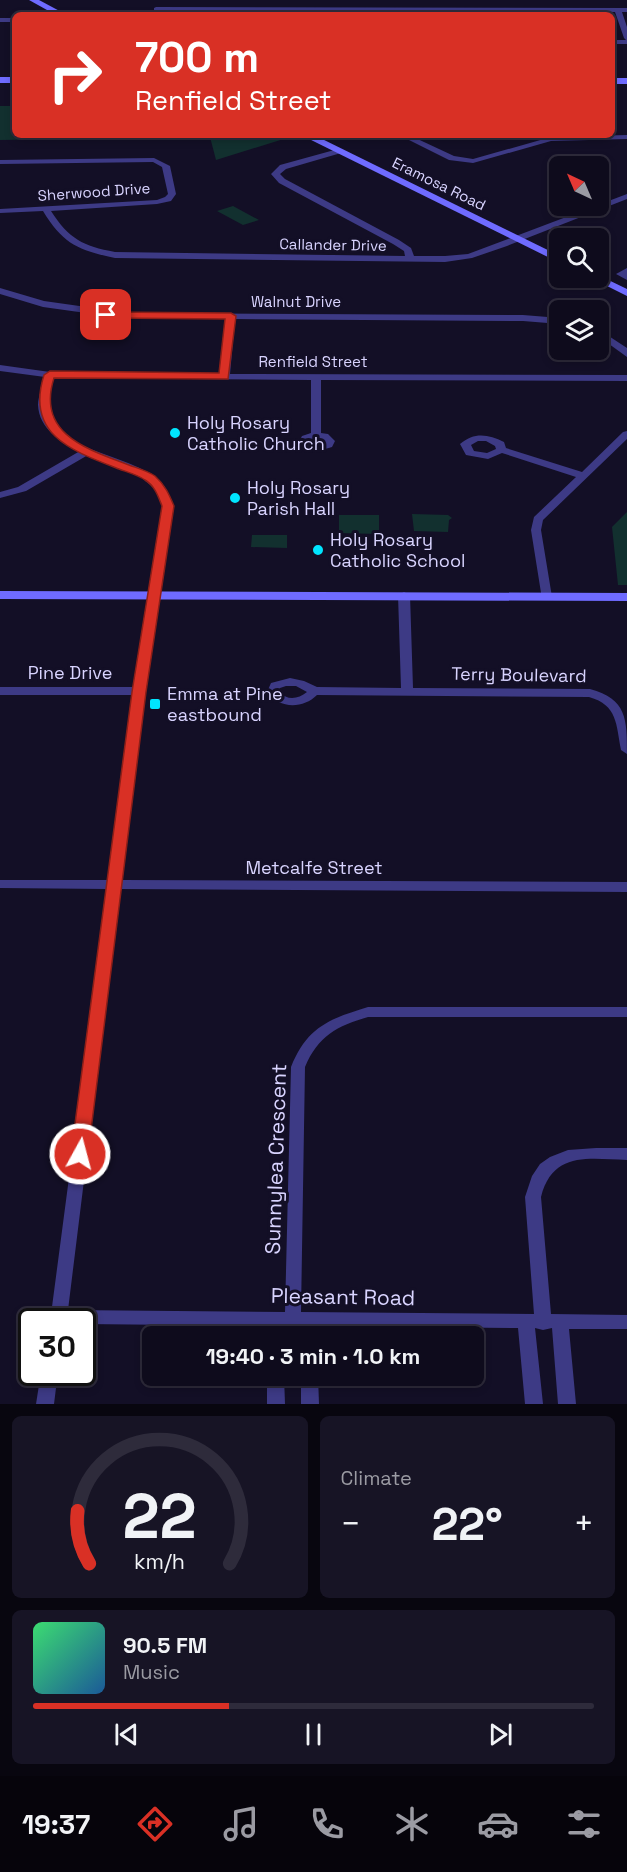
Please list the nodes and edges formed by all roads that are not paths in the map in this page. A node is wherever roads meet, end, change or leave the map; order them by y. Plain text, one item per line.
1 (33, 0) edge
2 (158, 0) edge
3 (248, 0) edge
4 (618, 10) junction
5 (627, 10) edge
6 (57, 12) edge
7 (155, 12) edge
8 (246, 12) edge
9 (627, 40) edge
10 (312, 138) edge
11 (409, 138) edge
12 (589, 138) edge
13 (338, 151) junction
14 (0, 162) edge
15 (627, 196) edge
16 (46, 209) junction
17 (0, 211) edge
18 (517, 238) junction
19 (549, 254) edge
20 (410, 259) junction
21 (627, 271) edge
22 (627, 277) edge
23 (609, 284) edge
24 (0, 291) edge
25 (627, 293) edge
26 (231, 316) junction
27 (549, 320) edge
28 (609, 338) edge
29 (627, 354) edge
30 (0, 368) edge
31 (50, 375) junction
32 (225, 377) junction
33 (316, 378) junction
34 (627, 378) edge
35 (627, 434) edge
36 (316, 435) dead end
37 (501, 450) dead end
38 (86, 452) junction
39 (582, 475) junction
40 (0, 495) edge
41 (0, 595) edge
42 (155, 595) junction
43 (404, 596) junction
44 (546, 597) junction
45 (627, 597) edge
46 (0, 691) edge
47 (314, 691) dead end
48 (407, 691) junction
49 (139, 692) junction
50 (627, 750) edge
51 (0, 884) edge
52 (114, 885) junction
53 (627, 887) edge
54 (627, 1012) edge
55 (627, 1154) edge
56 (59, 1308) edge
57 (285, 1318) junction
58 (96, 1319) edge
59 (311, 1319) junction
60 (627, 1322) edge
61 (543, 1323) junction
62 (281, 1326) edge
63 (311, 1326) edge
64 (48, 1386) edge
65 (276, 1386) edge
66 (310, 1386) edge
67 (45, 1404) edge
68 (276, 1404) edge
69 (310, 1404) edge
70 (534, 1404) edge
71 (567, 1404) edge

1 - 6 main road
2 - 7 street
3 - 8 street
4 - 5 street
4 - 8 street
4 - 9 street
7 - 8 street
10 - 13 main road, Eramosa Road
11 - 12 street
13 - 18 main road, Eramosa Road
13 - 20 street
14 - 16 street, Sherwood Drive
15 - 18 street, Callander Drive
16 - 17 street, Sherwood Drive
16 - 20 street, Callander Drive
18 - 19 main road, Eramosa Road
18 - 20 street, Callander Drive
21 - 22 street
23 - 25 main road
24 - 26 street, Walnut Drive
26 - 27 street, Walnut Drive
26 - 32 street
28 - 29 street
30 - 31 street, Renfield Street
31 - 32 street, Renfield Street
31 - 38 street
32 - 33 street, Renfield Street
33 - 34 street, Renfield Street
33 - 36 street
35 - 39 street
37 - 39 street
38 - 40 street
38 - 42 street
39 - 44 street
41 - 42 main road
42 - 43 main road
42 - 49 street
43 - 44 main road
43 - 48 street
44 - 45 main road
46 - 49 street, Pine Drive
47 - 48 street, Terry Boulevard
48 - 50 street, Terry Boulevard
49 - 52 street
51 - 52 street, Metcalfe Street
52 - 53 street, Metcalfe Street
52 - 56 street
54 - 57 street, Sunnylea Crescent
55 - 61 street
57 - 58 street, Pleasant Road
57 - 59 street, Pleasant Road
57 - 62 street, Sunnylea Crescent
59 - 61 street, Pleasant Road
59 - 63 street
60 - 61 street, Pleasant Road
61 - 70 street
61 - 71 street
64 - 67 street
65 - 68 street
66 - 69 street

